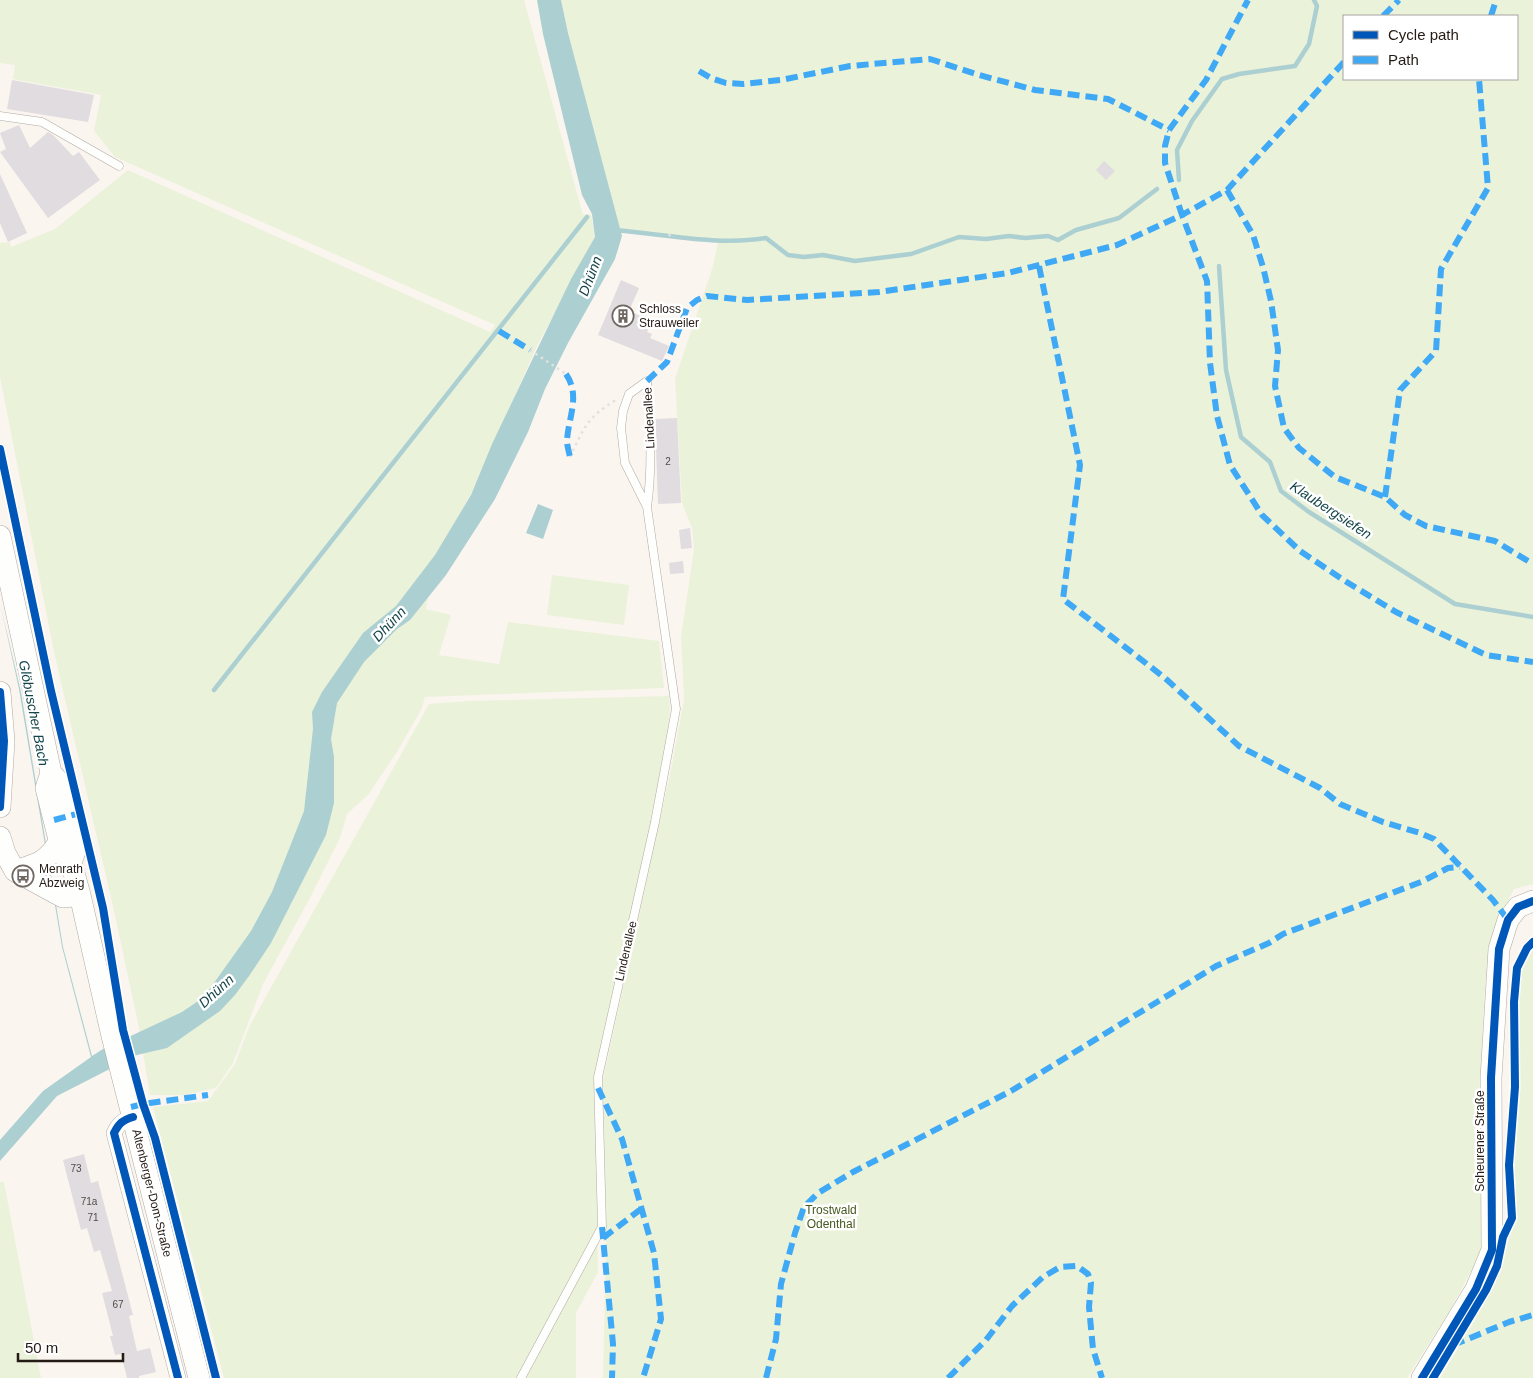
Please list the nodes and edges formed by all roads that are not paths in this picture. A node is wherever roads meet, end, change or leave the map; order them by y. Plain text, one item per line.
1 (0, 116) edge
2 (119, 166) dead end
3 (647, 507) junction
4 (0, 536) edge
5 (0, 692) edge
6 (2, 720) edge
7 (50, 773) junction
8 (0, 807) edge
9 (0, 837) edge
10 (59, 842) junction
11 (71, 862) junction
12 (16, 871) junction
13 (80, 895) junction
14 (1533, 901) edge
15 (133, 1117) junction
16 (178, 1378) edge
17 (199, 1378) edge
18 (521, 1378) edge
19 (1422, 1378) edge

1 - 2 lane
3 - 3 lane, Lindenallee
3 - 18 lane, Lindenallee
4 - 7 main road, Altenberger-Dom-Straße
5 - 6 main road
6 - 8 main road
7 - 10 main road, Altenberger-Dom-Straße
7 - 11 main road, Altenberger-Dom-Straße
9 - 12 main road
10 - 11 main road, Altenberger-Dom-Straße
10 - 12 main road
11 - 13 main road, Altenberger-Dom-Straße
12 - 13 main road
13 - 15 main road, Altenberger-Dom-Straße
14 - 19 main road, Scheurener Straße
15 - 16 street
15 - 17 main road, Altenberger-Dom-Straße

